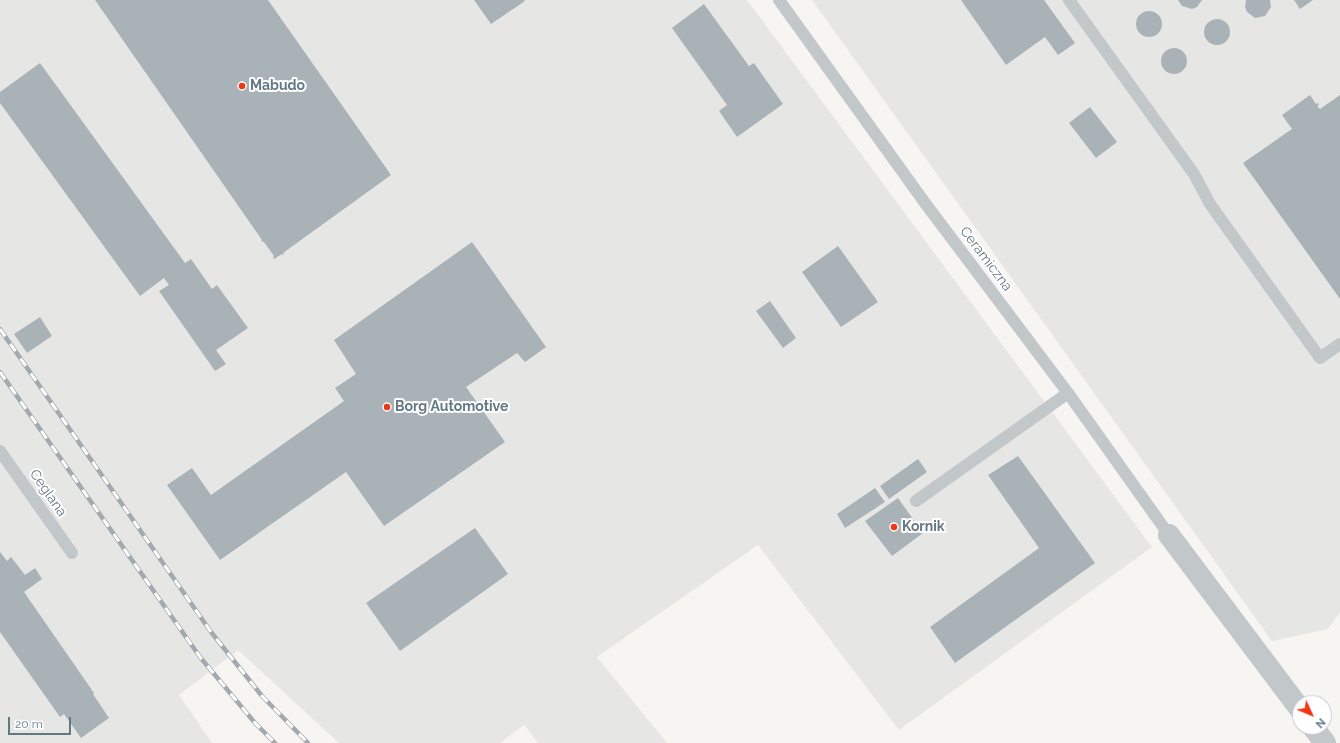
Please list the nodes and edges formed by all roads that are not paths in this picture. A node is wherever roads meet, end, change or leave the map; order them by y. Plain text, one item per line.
1 (779, 0) edge
2 (1069, 0) edge
3 (1340, 344) edge
4 (1068, 393) junction
5 (0, 451) edge
6 (916, 501) dead end
7 (1169, 535) joint
8 (72, 553) dead end
9 (1292, 698) edge
10 (1320, 735) edge
11 (1326, 743) edge

1 - 4 lane, Ceramiczna
2 - 3 lane
4 - 6 lane
4 - 7 lane, Ceramiczna
5 - 8 lane, Ceglana
7 - 9 street
10 - 11 street

